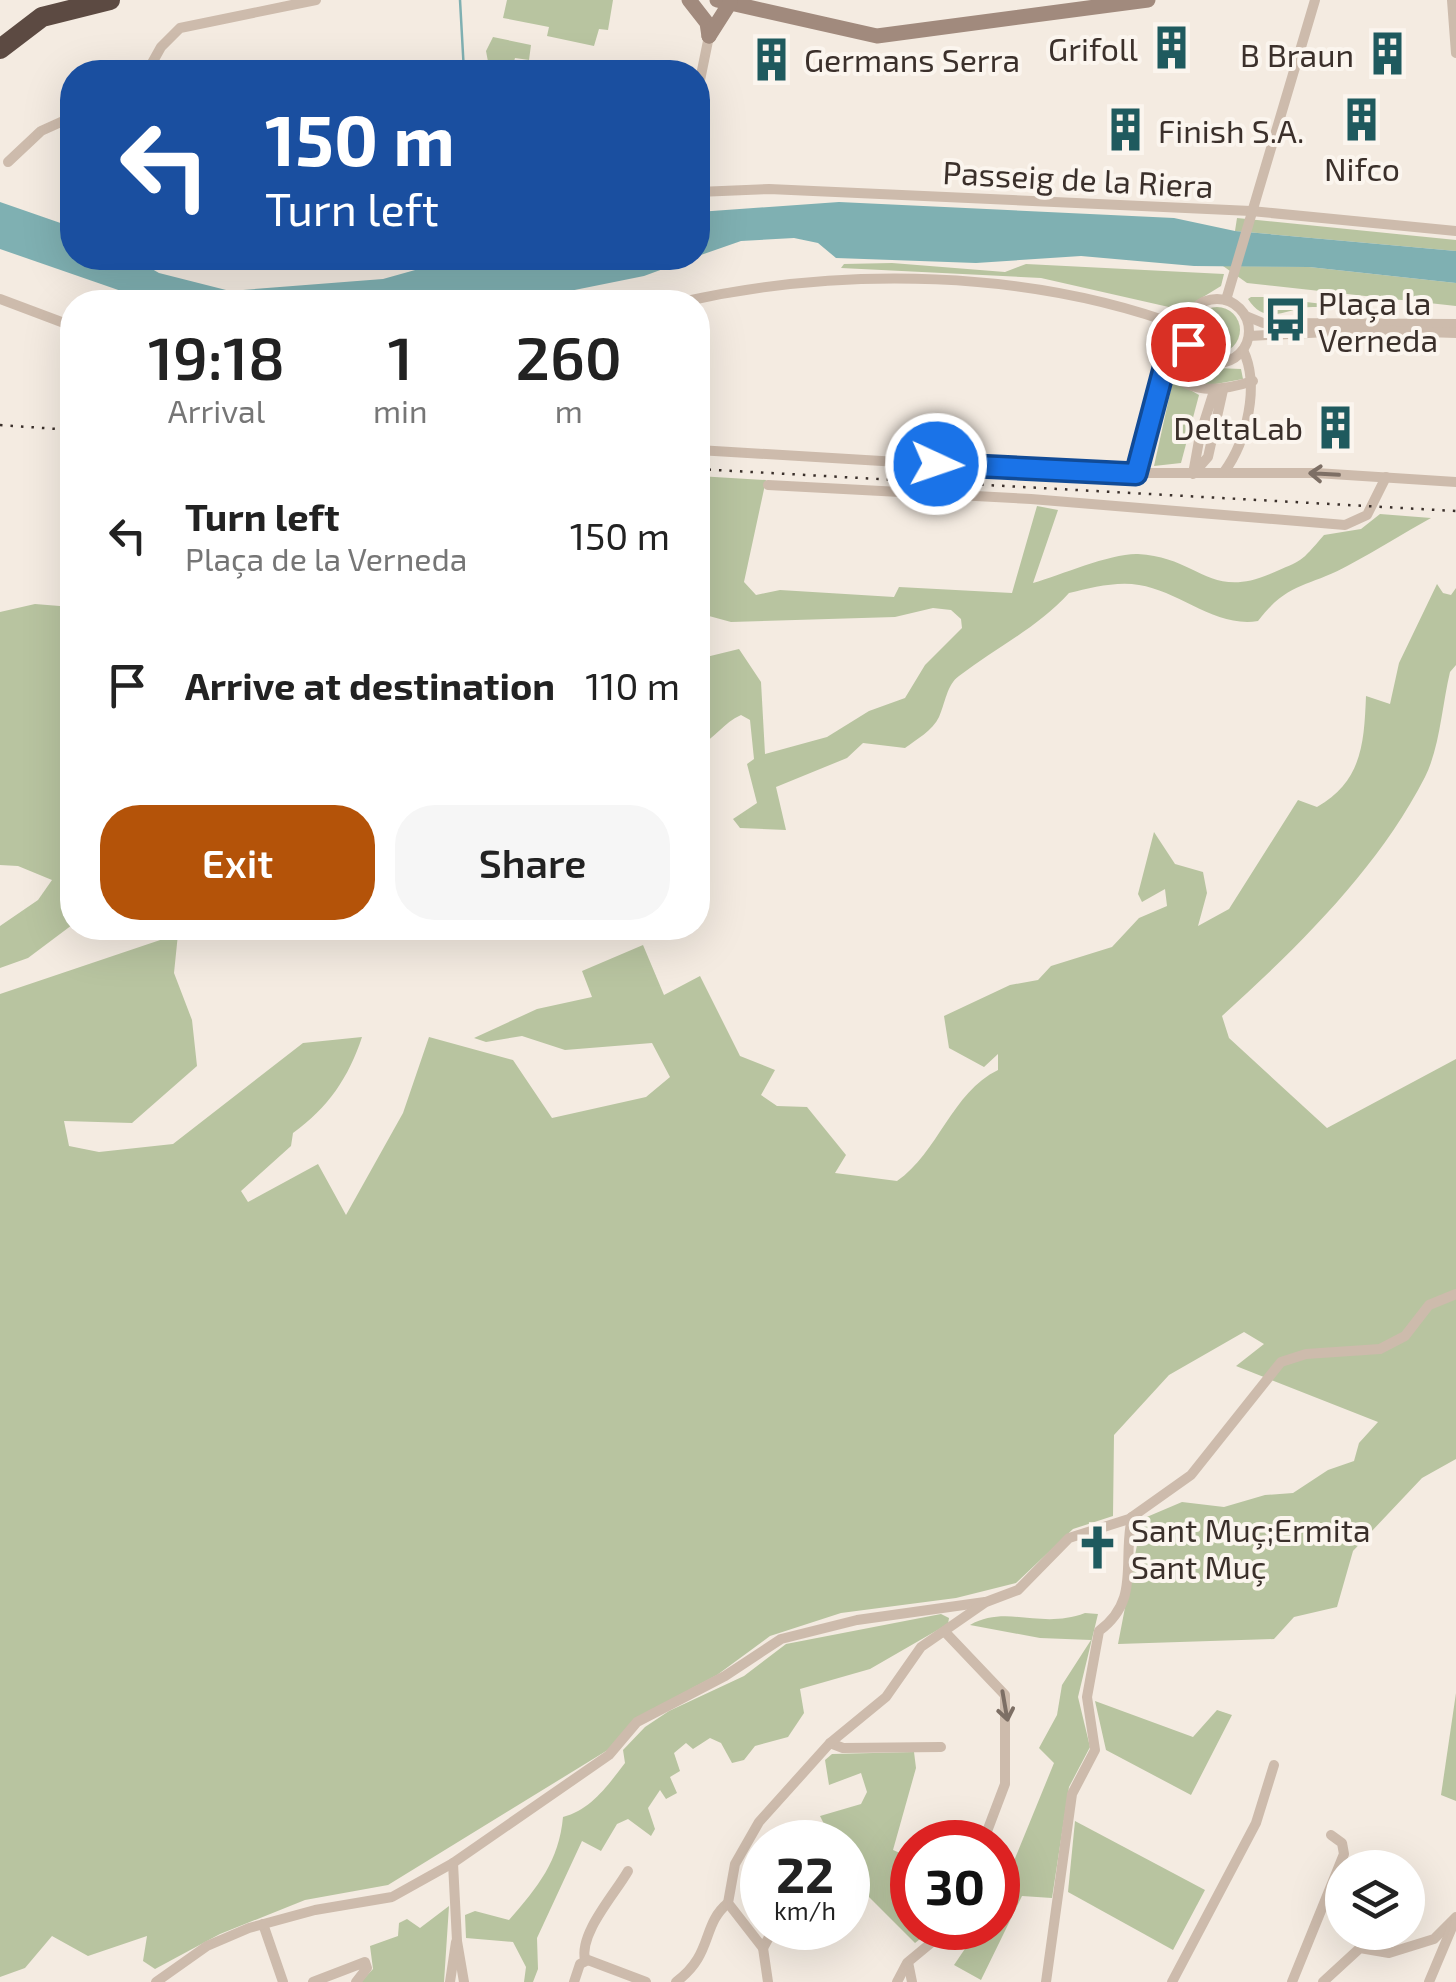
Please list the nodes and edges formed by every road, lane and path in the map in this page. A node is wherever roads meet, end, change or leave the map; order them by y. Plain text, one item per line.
1 (110, 0) edge
2 (316, 0) edge
3 (690, 0) edge
4 (1148, 0) edge
5 (1315, 0) edge
6 (1452, 0) edge
7 (723, 1) edge
8 (708, 30) junction
9 (0, 49) edge
10 (1456, 53) edge
11 (153, 60) edge
12 (703, 60) edge
13 (60, 122) edge
14 (8, 162) dead end
15 (710, 191) edge
16 (1250, 216) junction
17 (1456, 231) edge
18 (710, 296) edge
19 (0, 299) edge
20 (1226, 300) junction
21 (1246, 316) junction
22 (60, 322) edge
23 (1187, 322) junction
24 (1456, 324) edge
25 (1456, 333) edge
26 (1249, 336) junction
27 (1190, 347) junction
28 (1243, 350) junction
29 (1169, 360) junction
30 (1253, 381) junction
31 (1218, 390) junction
32 (710, 451) edge
33 (1224, 472) junction
34 (1136, 474) junction
35 (1193, 474) junction
36 (1386, 477) junction
37 (1456, 482) edge
38 (768, 485) dead end
39 (1456, 1294) edge
40 (1132, 1517) junction
41 (990, 1600) junction
42 (946, 1633) junction
43 (830, 1743) junction
44 (941, 1747) dead end
45 (1274, 1765) dead end
46 (991, 1820) edge
47 (1331, 1835) dead end
48 (452, 1863) junction
49 (628, 1871) dead end
50 (728, 1903) junction
51 (740, 1918) edge
52 (1456, 1918) edge
53 (263, 1924) junction
54 (456, 1941) junction
55 (763, 1950) edge
56 (922, 1950) edge
57 (585, 1960) junction
58 (908, 1962) junction
59 (626, 1978) edge
60 (156, 1982) edge
61 (283, 1982) edge
62 (312, 1982) edge
63 (356, 1982) edge
64 (450, 1982) edge
65 (464, 1982) edge
66 (574, 1982) edge
67 (646, 1982) edge
68 (676, 1982) edge
69 (768, 1982) edge
70 (897, 1982) edge
71 (912, 1982) edge
72 (1046, 1982) edge
73 (1172, 1982) edge
74 (1292, 1982) edge
75 (1323, 1982) edge
76 (1429, 1982) edge

1 - 9 highway
2 - 11 street
3 - 8 main road
4 - 7 main road
5 - 16 street
6 - 10 street
7 - 8 main road
8 - 12 street
13 - 14 street
15 - 16 street, Passeig de la Riera
16 - 17 street, Passeig de la Riera
16 - 20 street
18 - 23 street
19 - 22 street
20 - 21 street
20 - 23 street
21 - 24 street
21 - 26 street
23 - 27 street
25 - 26 street
26 - 28 street
27 - 28 street
27 - 29 street
28 - 30 street
29 - 31 street
29 - 34 street
30 - 31 street
30 - 33 street
31 - 35 street
32 - 34 street
33 - 35 street
36 -> 33 street
34 - 35 street
36 - 37 street
36 - 38 street
39 - 40 street
40 - 41 street
40 - 72 street
41 - 42 street
41 - 48 street
42 - 43 street
42 -> 46 street
43 - 44 street
43 - 50 street
45 - 73 street
47 - 74 street
48 - 53 street
48 - 54 street
49 - 57 street
50 - 51 street
50 - 68 street
52 - 75 street
52 - 76 street
53 - 60 street
53 - 61 street
54 - 64 street
54 - 65 street
55 - 69 street
56 - 58 street
57 - 59 street
57 - 66 street
58 - 70 street
58 - 71 street
59 - 67 street
62 - 63 street

